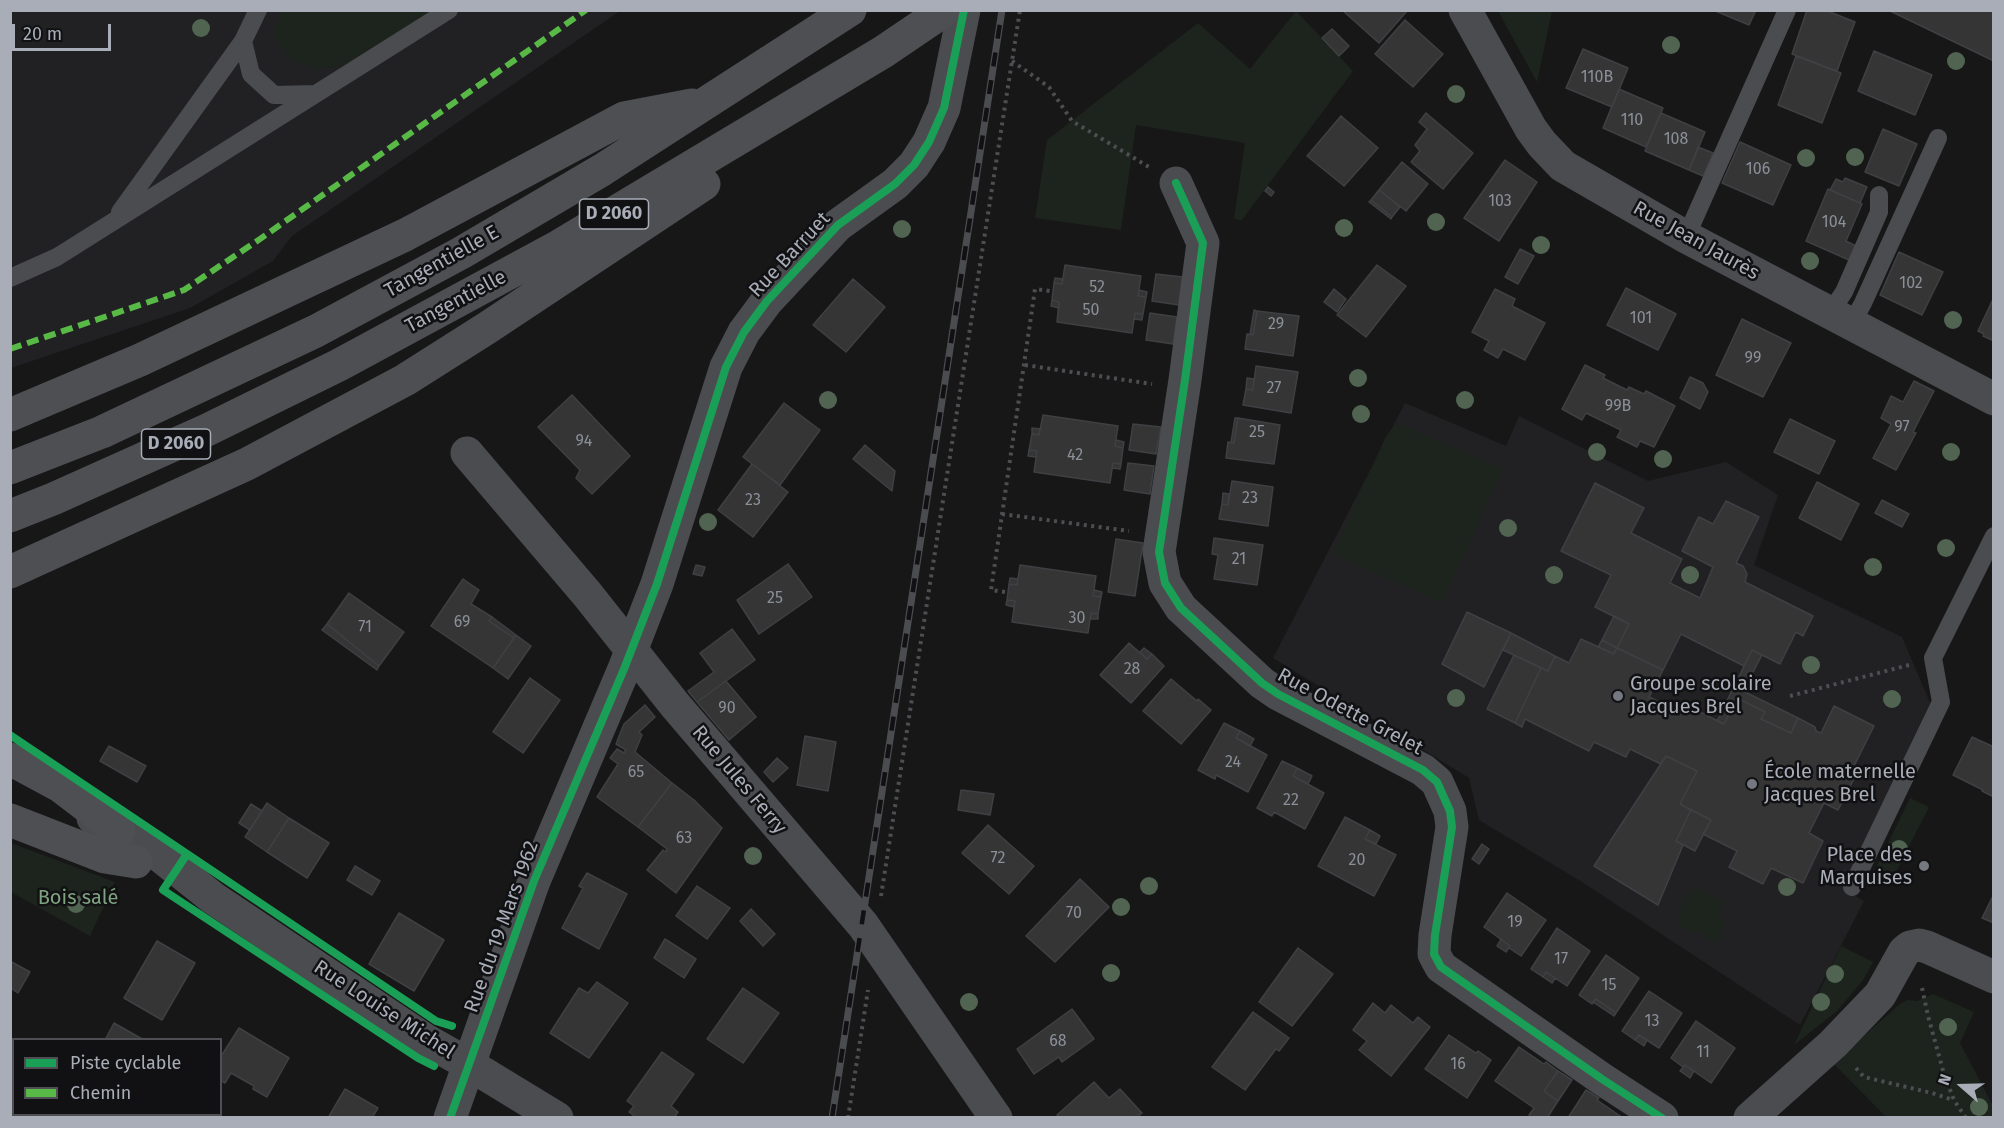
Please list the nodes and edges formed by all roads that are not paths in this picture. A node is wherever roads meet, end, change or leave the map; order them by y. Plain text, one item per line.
1 (258, 10) edge
2 (448, 10) edge
3 (850, 10) edge
4 (945, 10) edge
5 (964, 10) edge
6 (1465, 10) edge
7 (1787, 10) edge
8 (243, 41) junction
9 (883, 52) junction
10 (315, 94) junction
11 (709, 102) junction
12 (1938, 138) dead end
13 (1176, 183) road end
14 (1879, 195) dead end
15 (114, 220) junction
16 (1686, 237) junction
17 (10, 278) edge
18 (1840, 319) junction
19 (1994, 399) edge
20 (10, 415) edge
21 (466, 453) dead end
22 (10, 468) edge
23 (10, 516) edge
24 (1994, 536) edge
25 (10, 572) edge
26 (631, 650) junction
27 (10, 759) edge
28 (10, 777) edge
29 (10, 807) edge
30 (10, 820) edge
31 (119, 831) junction
32 (136, 862) junction
33 (1852, 887) dead end
34 (213, 898) junction
35 (1994, 977) edge
36 (470, 1065) junction
37 (450, 1118) edge
38 (557, 1118) edge
39 (996, 1118) edge
40 (1662, 1118) edge
41 (1750, 1118) edge

1 - 8 lane
2 - 10 lane
3 - 11 main road, Tangentielle E / D 2060
4 - 9 main road, D 2060
5 - 26 street, Rue Barruet
6 - 16 street, Rue Jean Jaurès
7 - 16 lane
8 - 10 lane
8 - 15 lane
9 - 23 main road, Tangentielle / D 2060
9 - 25 main road
10 - 15 lane
11 - 20 main road
11 - 22 main road, Tangentielle E / D 2060
12 - 18 lane
13 - 40 street, Rue Odette Grelet
14 - 18 lane
15 - 17 lane
16 - 18 street, Rue Jean Jaurès
18 - 19 street, Rue Jean Jaurès
21 - 26 street, Rue Jules Ferry
24 - 33 lane
26 - 36 street, Rue du 19 Mars 1962
26 - 39 street, Rue Jules Ferry
27 - 31 main road
28 - 31 street
29 - 32 street
30 - 32 main road
31 - 34 street
32 - 34 street
34 - 36 street, Rue Louise Michel
35 - 41 street
36 - 37 street, Rue du 19 Mars 1962
36 - 38 street, Rue Louise Michel

